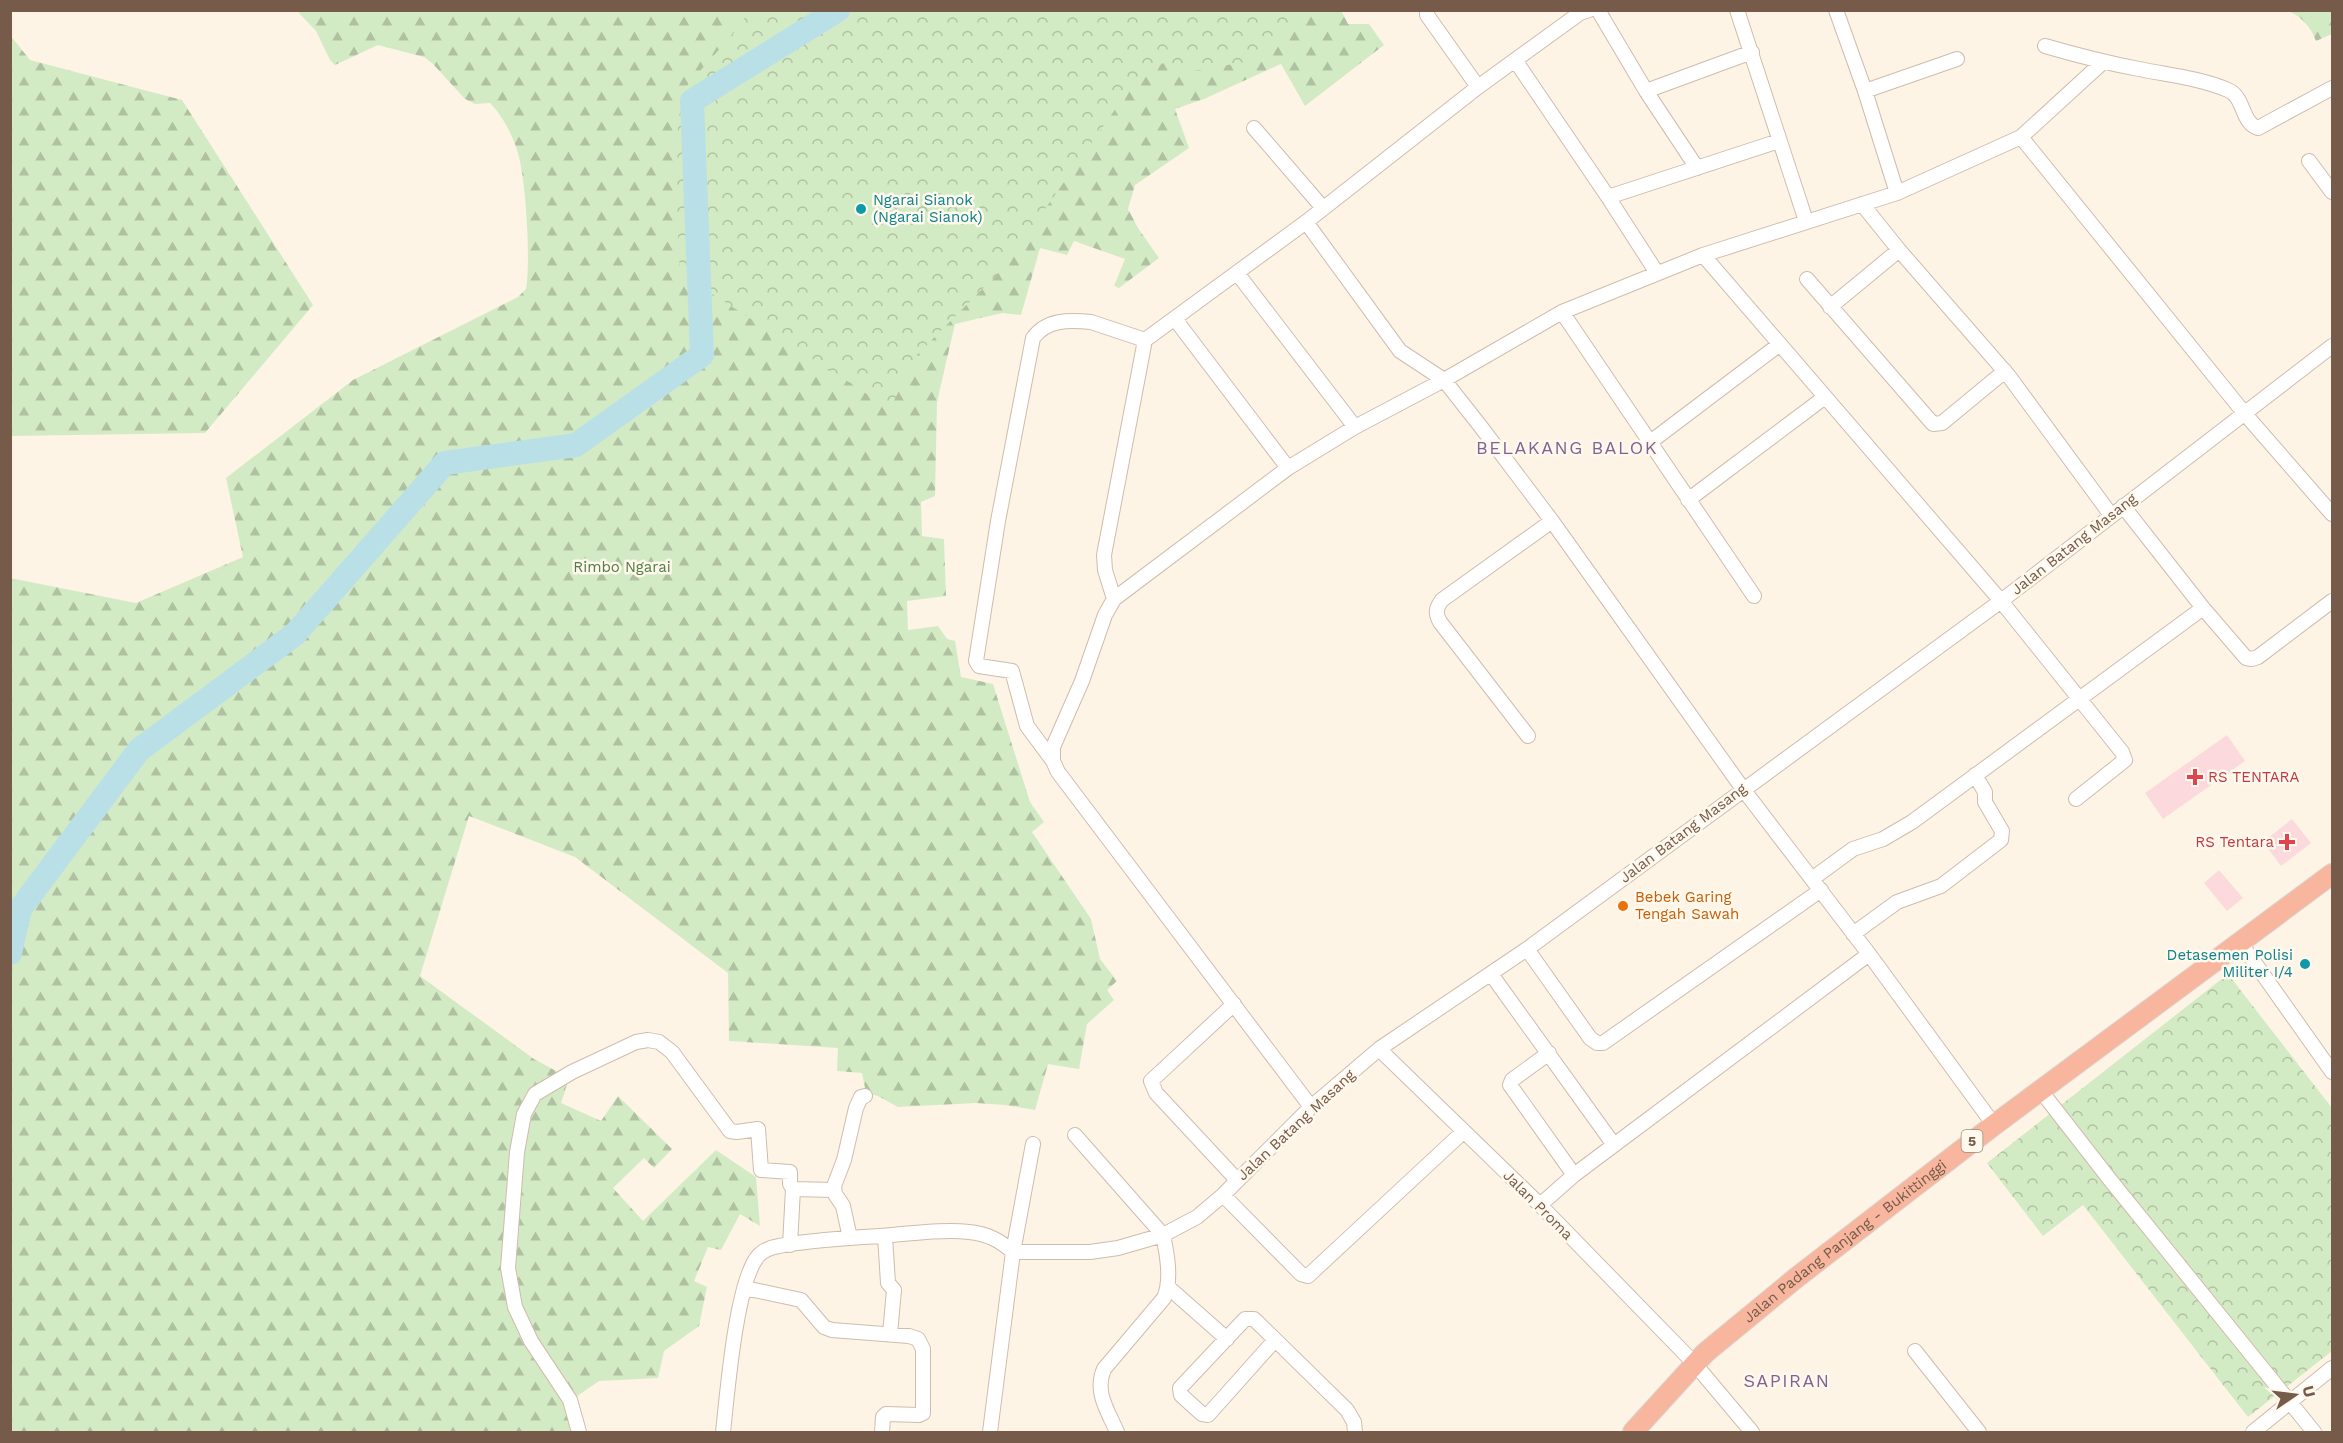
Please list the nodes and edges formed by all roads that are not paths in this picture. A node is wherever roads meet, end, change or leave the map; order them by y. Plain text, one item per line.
1 (1427, 10) edge
2 (1598, 10) edge
3 (1737, 10) edge
4 (1836, 10) edge
5 (1583, 11) edge
6 (2045, 46) dead end
7 (1752, 51) junction
8 (1957, 59) dead end
9 (1515, 60) junction
10 (2103, 62) junction
11 (1478, 87) junction
12 (2332, 88) edge
13 (1865, 91) junction
14 (1646, 92) junction
15 (1254, 128) dead end
16 (2021, 137) junction
17 (1779, 141) junction
18 (2309, 161) dead end
19 (1697, 168) junction
20 (2332, 192) edge
21 (1897, 193) junction
22 (1608, 196) junction
23 (1862, 204) junction
24 (1323, 208) junction
25 (1806, 221) junction
26 (1306, 222) junction
27 (1899, 250) junction
28 (1703, 255) junction
29 (1237, 273) junction
30 (1658, 273) junction
31 (1807, 279) dead end
32 (1830, 307) junction
33 (1562, 312) junction
34 (1175, 319) junction
35 (1145, 340) junction
36 (1780, 344) junction
37 (2332, 346) edge
38 (2005, 371) junction
39 (1444, 380) junction
40 (1825, 397) junction
41 (2245, 414) junction
42 (1355, 427) junction
43 (1649, 443) junction
44 (1288, 468) junction
45 (1688, 500) junction
46 (2123, 506) junction
47 (2332, 514) edge
48 (2111, 515) junction
49 (1552, 521) junction
50 (1754, 596) dead end
51 (1114, 599) junction
52 (2001, 601) junction
53 (2332, 601) edge
54 (2203, 608) junction
55 (2079, 698) junction
56 (1528, 736) dead end
57 (1053, 761) junction
58 (1975, 776) junction
59 (1743, 789) junction
60 (2076, 799) dead end
61 (2332, 874) edge
62 (1817, 884) junction
63 (1853, 934) junction
64 (2240, 942) junction
65 (1527, 949) junction
66 (1869, 954) junction
67 (1491, 974) junction
68 (1234, 1004) junction
69 (1379, 1048) junction
70 (1549, 1053) junction
71 (2332, 1072) edge
72 (2041, 1091) junction
73 (865, 1096) dead end
74 (1311, 1107) junction
75 (1994, 1125) junction
76 (1463, 1132) junction
77 (1075, 1135) dead end
78 (1033, 1144) dead end
79 (1614, 1144) junction
80 (1574, 1175) junction
81 (1237, 1180) junction
82 (793, 1189) junction
83 (834, 1190) junction
84 (1223, 1194) junction
85 (1540, 1205) junction
86 (1163, 1235) junction
87 (885, 1236) junction
88 (850, 1238) junction
89 (789, 1245) junction
90 (1013, 1252) junction
91 (1168, 1287) junction
92 (745, 1288) junction
93 (890, 1334) junction
94 (1227, 1339) junction
95 (1275, 1340) junction
96 (1915, 1351) dead end
97 (1694, 1363) junction
98 (2332, 1368) edge
99 (2290, 1403) junction
100 (579, 1432) edge
101 (723, 1432) edge
102 (882, 1432) edge
103 (990, 1432) edge
104 (1117, 1432) edge
105 (1355, 1432) edge
106 (1633, 1432) edge
107 (1752, 1432) edge
108 (1979, 1432) edge
109 (2253, 1432) edge
110 (2314, 1432) edge

1 - 11 street
2 - 14 street
3 - 7 street
4 - 13 street
5 - 9 street
6 - 10 street
7 - 14 street
7 - 17 street
8 - 13 street
9 - 11 street
9 - 22 street
10 - 12 street
10 - 16 street
11 - 24 street
13 - 21 street
14 - 19 street
15 - 24 street
16 - 21 street
16 - 41 street
17 - 19 street
17 - 25 street
18 - 20 street
19 - 22 street
21 - 23 street
22 - 30 street
23 - 25 street
23 - 27 street
24 - 26 street
25 - 28 street
26 - 29 street
26 - 39 street
27 - 32 street
27 - 38 street
28 - 30 street
28 - 36 street
29 - 34 street
29 - 42 street
30 - 33 street
31 - 32 street
32 - 38 street
33 - 39 street
33 - 43 street
34 - 35 street
34 - 44 street
35 - 51 street
35 - 57 street
36 - 40 street
36 - 43 street
37 - 41 street, Jalan Batang Masang
38 - 48 street
39 - 42 street
39 - 49 street
40 - 45 street
40 - 52 street
41 - 46 street, Jalan Batang Masang
41 - 47 street
42 - 44 street
43 - 45 street
44 - 51 street
45 - 50 street
46 - 48 street, Jalan Batang Masang
46 - 54 street
48 - 52 street, Jalan Batang Masang
49 - 56 street
49 - 59 street
51 - 57 street
52 - 55 street
52 - 59 street, Jalan Batang Masang
53 - 54 street
54 - 55 street
55 - 58 street
55 - 60 street
57 - 68 street
58 - 62 street
58 - 63 street
59 - 62 street
59 - 65 street, Jalan Batang Masang
61 - 64 highway, Jalan Padang Panjang - Bukittinggi / 5
62 - 63 street
62 - 65 street
63 - 66 street
64 - 71 street
64 - 72 highway, Jalan Padang Panjang - Bukittinggi / 5
65 - 67 street, Jalan Batang Masang
66 - 75 street
66 - 79 street
67 - 69 street, Jalan Batang Masang
67 - 70 street
68 - 74 street
68 - 81 street
69 - 74 street, Jalan Batang Masang
69 - 76 street, Jalan Proma
70 - 79 street
70 - 80 street
72 - 75 highway, Jalan Padang Panjang - Bukittinggi / 5
72 - 99 street
73 - 83 street
74 - 81 street, Jalan Batang Masang
75 - 97 highway, Jalan Padang Panjang - Bukittinggi / 5
76 - 84 street
76 - 85 street, Jalan Proma
77 - 86 street
78 - 90 street
79 - 80 street
80 - 85 street
81 - 84 street, Jalan Batang Masang
82 - 83 street
82 - 89 street
82 - 100 street
83 - 88 street
84 - 86 street, Jalan Batang Masang
85 - 97 street, Jalan Proma
86 - 90 street, Jalan Batang Masang
86 - 91 street
87 - 88 street
87 - 90 street
87 - 93 street
88 - 89 street
89 - 92 street
90 - 103 street
91 - 94 street
91 - 104 street
92 - 93 street
92 - 101 street
93 - 102 street
94 - 95 street
94 - 95 street
95 - 105 street
96 - 108 street
97 - 106 highway, Jalan Padang Panjang - Bukittinggi / 5
97 - 107 street, Jalan Proma
98 - 99 street
99 - 109 street
99 - 110 street

